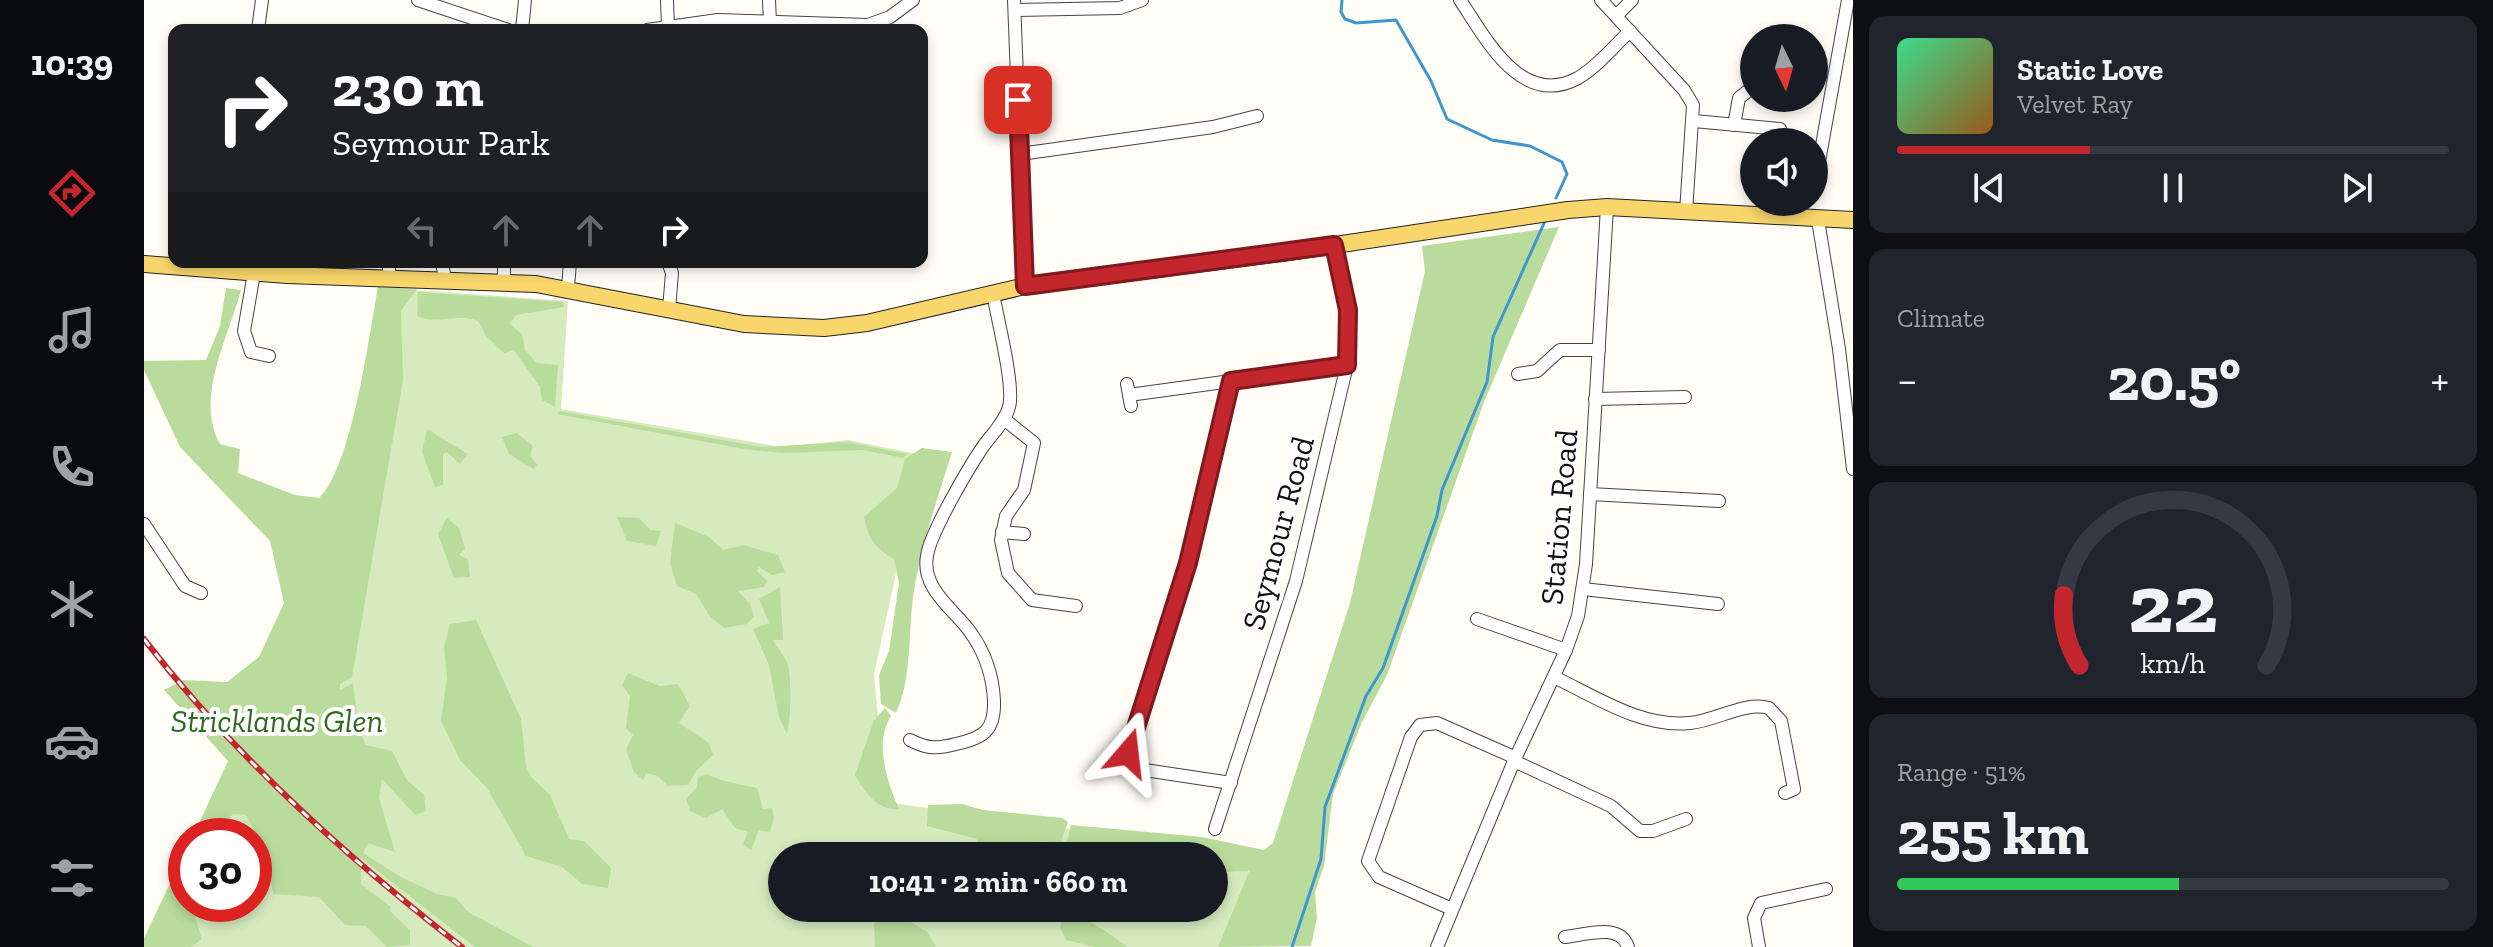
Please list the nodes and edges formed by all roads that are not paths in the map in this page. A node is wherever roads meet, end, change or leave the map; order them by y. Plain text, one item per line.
1 (262, 0) edge
2 (418, 0) edge
3 (525, 0) edge
4 (667, 0) edge
5 (769, 0) edge
6 (913, 0) edge
7 (1142, 0) edge
8 (1460, 0) edge
9 (1601, 0) edge
10 (1632, 0) edge
11 (1848, 0) edge
12 (1014, 5) edge
13 (1616, 16) junction
14 (770, 22) junction
15 (259, 24) edge
16 (490, 24) edge
17 (523, 24) edge
18 (668, 24) edge
19 (689, 24) edge
20 (835, 24) edge
21 (871, 24) edge
22 (1630, 31) junction
23 (1740, 97) edge
24 (1257, 116) dead end
25 (1694, 121) junction
26 (1734, 125) junction
27 (1768, 128) edge
28 (1825, 128) edge
29 (1020, 154) junction
30 (1607, 207) junction
31 (1686, 212) junction
32 (1818, 220) junction
33 (1853, 220) edge
34 (1334, 245) junction
35 (144, 264) edge
36 (168, 266) edge
37 (193, 268) edge
38 (287, 268) edge
39 (443, 268) edge
40 (504, 268) edge
41 (570, 268) edge
42 (670, 268) edge
43 (389, 270) edge
44 (254, 273) junction
45 (445, 280) junction
46 (504, 282) junction
47 (1025, 286) junction
48 (568, 288) junction
49 (993, 293) junction
50 (669, 309) junction
51 (1599, 350) junction
52 (269, 356) dead end
53 (1347, 365) junction
54 (1518, 374) dead end
55 (1231, 381) junction
56 (1129, 395) dead end
57 (1685, 397) dead end
58 (1595, 399) junction
59 (1004, 419) junction
60 (1853, 469) edge
61 (1590, 494) junction
62 (1719, 501) dead end
63 (144, 524) edge
64 (1002, 532) junction
65 (1024, 534) dead end
66 (1583, 589) junction
67 (201, 593) dead end
68 (1718, 604) dead end
69 (1076, 606) dead end
70 (1477, 619) dead end
71 (1566, 650) junction
72 (1554, 677) junction
73 (910, 740) dead end
74 (1515, 760) junction
75 (1231, 783) junction
76 (1785, 793) dead end
77 (1686, 819) dead end
78 (1215, 829) dead end
79 (1826, 889) dead end
80 (1452, 909) junction
81 (1565, 937) dead end
82 (1440, 945) edge
83 (1628, 947) edge
84 (1759, 947) edge

1 - 15 street
2 - 16 street
3 - 17 street
4 - 18 street
5 - 14 street
6 - 21 street
7 - 12 street
8 - 22 street
9 - 13 street
10 - 13 street
11 - 28 street
12 - 29 street
13 - 22 street
14 - 19 street
14 - 20 street
22 - 25 street
23 - 26 street
24 - 29 street
25 - 26 street
25 - 31 street
26 - 27 street
29 - 47 street
30 - 31 main road
30 - 34 main road
30 - 51 street, Station Road
31 - 32 main road
32 - 33 main road
32 - 60 street
34 - 47 main road
34 - 53 street, Seymour Road
35 - 36 main road
37 - 44 main road
38 - 43 main road
38 - 44 main road
39 - 45 street
40 - 46 street
41 - 48 street
42 - 50 street
43 - 45 main road
44 - 52 street
45 - 46 main road
46 - 48 main road
47 - 49 main road
48 - 50 main road
49 - 50 main road
49 - 59 street
51 - 54 street
51 - 58 street, Station Road
53 - 55 street
53 - 75 street, Seymour Road
55 - 56 street
55 - 75 street
57 - 58 street
58 - 61 street, Station Road
59 - 64 street
59 - 73 street
61 - 62 street
61 - 66 street, Station Road
63 - 67 street
64 - 65 street
64 - 69 street
66 - 68 street
66 - 71 street, Station Road
70 - 71 street
71 - 72 street, Station Road
72 - 74 street, Station Road
72 - 76 street
74 - 77 street
74 - 80 street, Station Road
74 - 80 street
75 - 78 street, Seymour Road
79 - 84 street
80 - 82 street, Station Road
81 - 83 street

